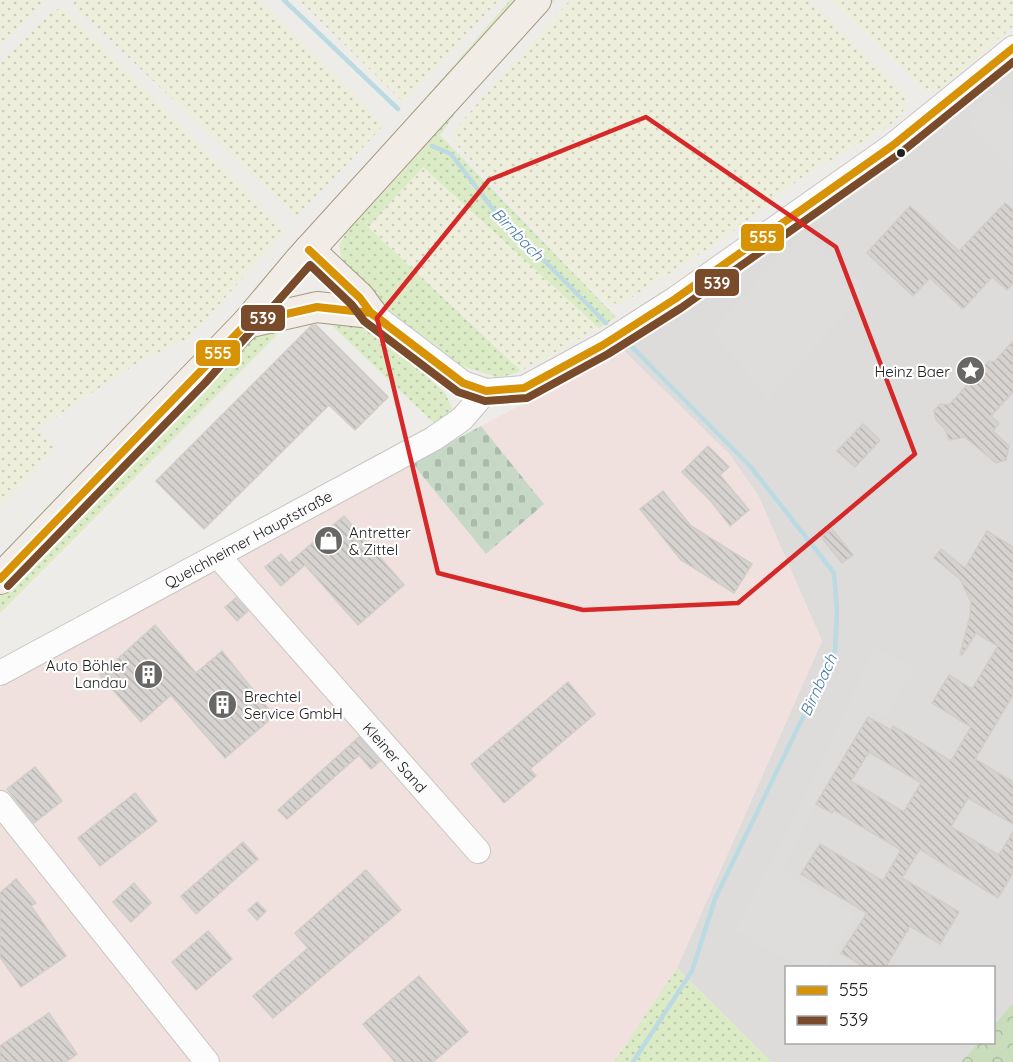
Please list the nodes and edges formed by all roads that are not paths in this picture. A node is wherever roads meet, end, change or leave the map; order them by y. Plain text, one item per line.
1 (536, 0) edge
2 (1013, 48) edge
3 (305, 255) junction
4 (336, 307) junction
5 (371, 313) junction
6 (247, 323) junction
7 (486, 391) junction
8 (218, 556) junction
9 (0, 579) edge
10 (0, 673) edge
11 (0, 803) edge
12 (478, 851) dead end
13 (207, 1062) edge

1 - 3 main road
2 - 7 street
3 - 4 main road
3 - 5 main road
3 - 6 main road
4 - 5 main road
4 - 6 main road
5 - 7 street
6 - 9 main road
7 - 8 street, Queichheimer Hauptstraße
8 - 10 street, Queichheimer Hauptstraße
8 - 12 street, Kleiner Sand
11 - 13 street

